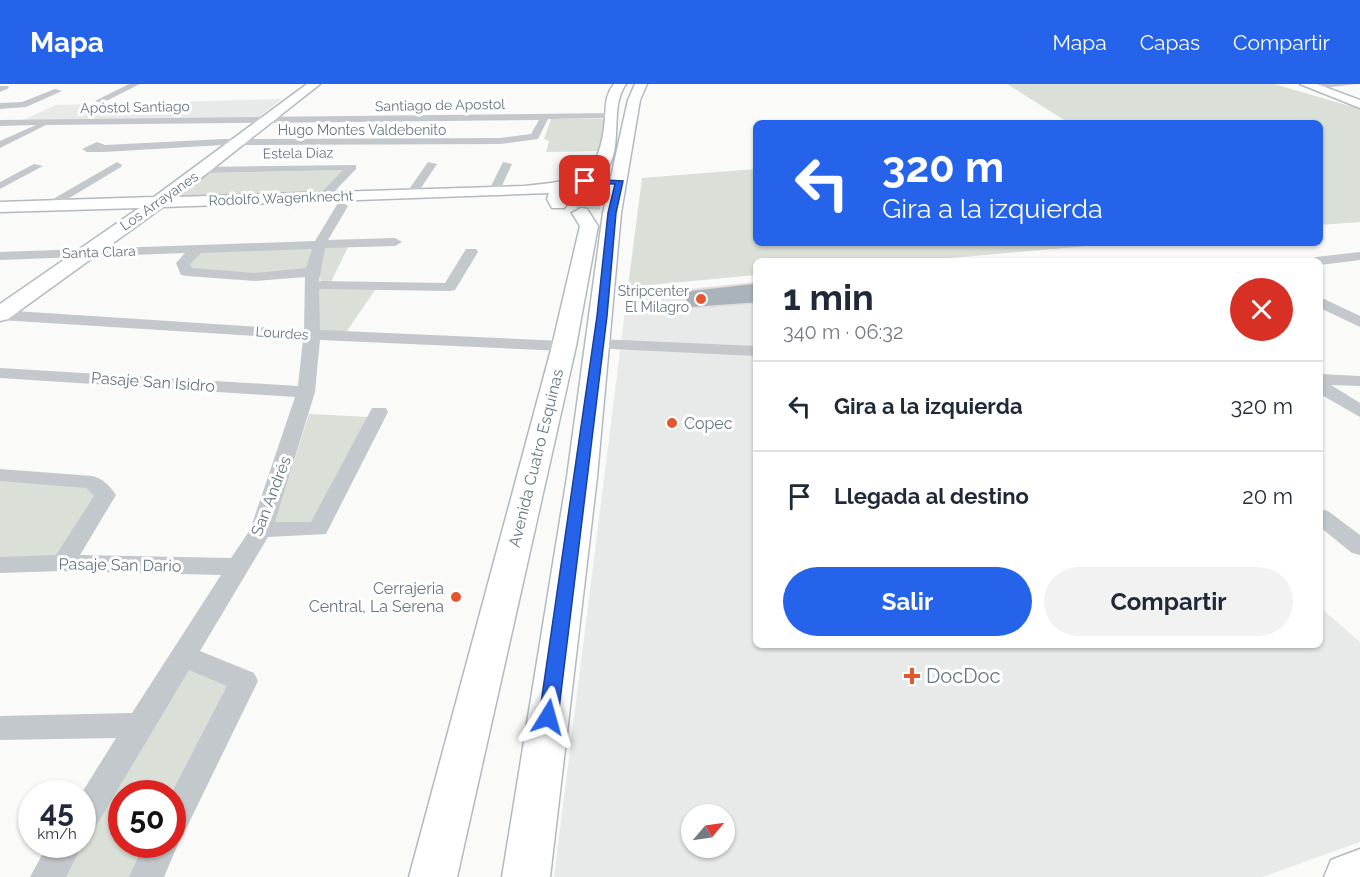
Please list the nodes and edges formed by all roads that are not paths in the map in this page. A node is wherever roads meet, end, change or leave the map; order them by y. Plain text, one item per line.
1 (135, 84) edge
2 (315, 84) edge
3 (620, 84) edge
4 (641, 84) edge
5 (1354, 84) edge
6 (1310, 85) edge
7 (58, 91) dead end
8 (99, 101) dead end
9 (1360, 104) edge
10 (0, 106) edge
11 (611, 116) junction
12 (545, 117) junction
13 (269, 119) junction
14 (51, 122) junction
15 (0, 123) edge
16 (236, 142) junction
17 (1, 145) edge
18 (104, 149) dead end
19 (432, 164) dead end
20 (507, 164) dead end
21 (117, 165) dead end
22 (38, 166) dead end
23 (204, 170) junction
24 (0, 186) edge
25 (494, 192) junction
26 (411, 195) junction
27 (323, 197) junction
28 (580, 200) junction
29 (48, 206) junction
30 (151, 206) junction
31 (342, 206) junction
32 (0, 207) edge
33 (0, 216) edge
34 (395, 242) dead end
35 (320, 243) junction
36 (198, 248) junction
37 (87, 252) junction
38 (471, 252) dead end
39 (0, 256) edge
40 (1359, 257) edge
41 (1323, 260) edge
42 (313, 279) junction
43 (1323, 304) edge
44 (0, 314) edge
45 (1360, 322) edge
46 (312, 335) junction
47 (598, 344) junction
48 (564, 346) junction
49 (753, 351) edge
50 (0, 373) edge
51 (1323, 379) edge
52 (1360, 381) edge
53 (1323, 388) edge
54 (306, 392) junction
55 (1360, 411) edge
56 (379, 412) dead end
57 (0, 475) edge
58 (1323, 518) edge
59 (261, 530) junction
60 (1360, 547) edge
61 (63, 563) junction
62 (0, 565) edge
63 (240, 567) junction
64 (184, 656) junction
65 (142, 724) junction
66 (0, 728) edge
67 (186, 796) edge
68 (96, 797) edge
69 (59, 858) edge
70 (155, 858) edge
71 (1360, 873) edge
72 (47, 877) edge
73 (146, 877) edge
74 (432, 877) edge
75 (526, 877) edge
76 (1348, 877) edge

1 - 8 street
2 - 13 main road, Los Arrayanes
3 - 11 main road
4 - 28 main road, Avenida Cuatro Esquinas
5 - 6 street
6 - 9 main road
7 - 10 street
11 - 12 street, Santiago de Apostol
11 - 28 main road
12 - 13 street, Santiago de Apostol
12 - 16 street, Hugo Montes Valdebenito
13 - 14 street, Apóstol Santiago
13 - 16 main road, Los Arrayanes
14 - 15 street, Apóstol Santiago
14 - 17 street
16 - 18 street, Hugo Montes Valdebenito
16 - 23 main road, Los Arrayanes
19 - 26 street
20 - 25 street
21 - 29 street
22 - 24 street
23 - 27 street, Estela Díaz
23 - 30 main road, Los Arrayanes
25 - 26 main road, Rodolfo Wagenknecht
25 - 28 main road, Rodolfo Wagenknecht
26 - 27 main road, Rodolfo Wagenknecht
27 - 30 main road, Rodolfo Wagenknecht
28 - 31 main road, Rodolfo Wagenknecht
28 - 47 main road, Avenida Cuatro Esquinas
28 - 48 main road, Avenida Cuatro Esquinas
29 - 30 main road, Rodolfo Wagenknecht
29 - 32 main road, Rodolfo Wagenknecht
30 - 31 main road, Rodolfo Wagenknecht
30 - 33 main road, Rodolfo Wagenknecht
30 - 37 main road, Los Arrayanes
31 - 35 street, San Andrés
34 - 35 street, Santa Clara
35 - 36 street, Santa Clara
35 - 42 street, San Andrés
36 - 37 street, Santa Clara
36 - 42 street
37 - 39 street, Santa Clara
37 - 44 main road, Los Arrayanes
38 - 42 street
40 - 41 street
42 - 46 street, San Andrés
43 - 45 street
44 - 46 street, Lourdes
46 - 48 street, Lourdes
46 - 54 street, San Andrés
47 - 49 street
47 - 75 main road, Avenida Cuatro Esquinas
48 - 74 main road, Avenida Cuatro Esquinas
50 - 54 street, Pasaje San Isidro
51 - 52 street
53 - 55 street
54 - 59 street, San Andrés
56 - 59 street
57 - 61 street
58 - 60 street
59 - 63 street, San Andrés
61 - 62 street, Pasaje San Dario
61 - 63 street, Pasaje San Dario
63 - 64 street, San Andrés
64 - 65 street, San Andrés
64 - 67 street
65 - 66 street
65 - 68 street, San Andrés
69 - 72 street
70 - 73 street
71 - 76 main road

